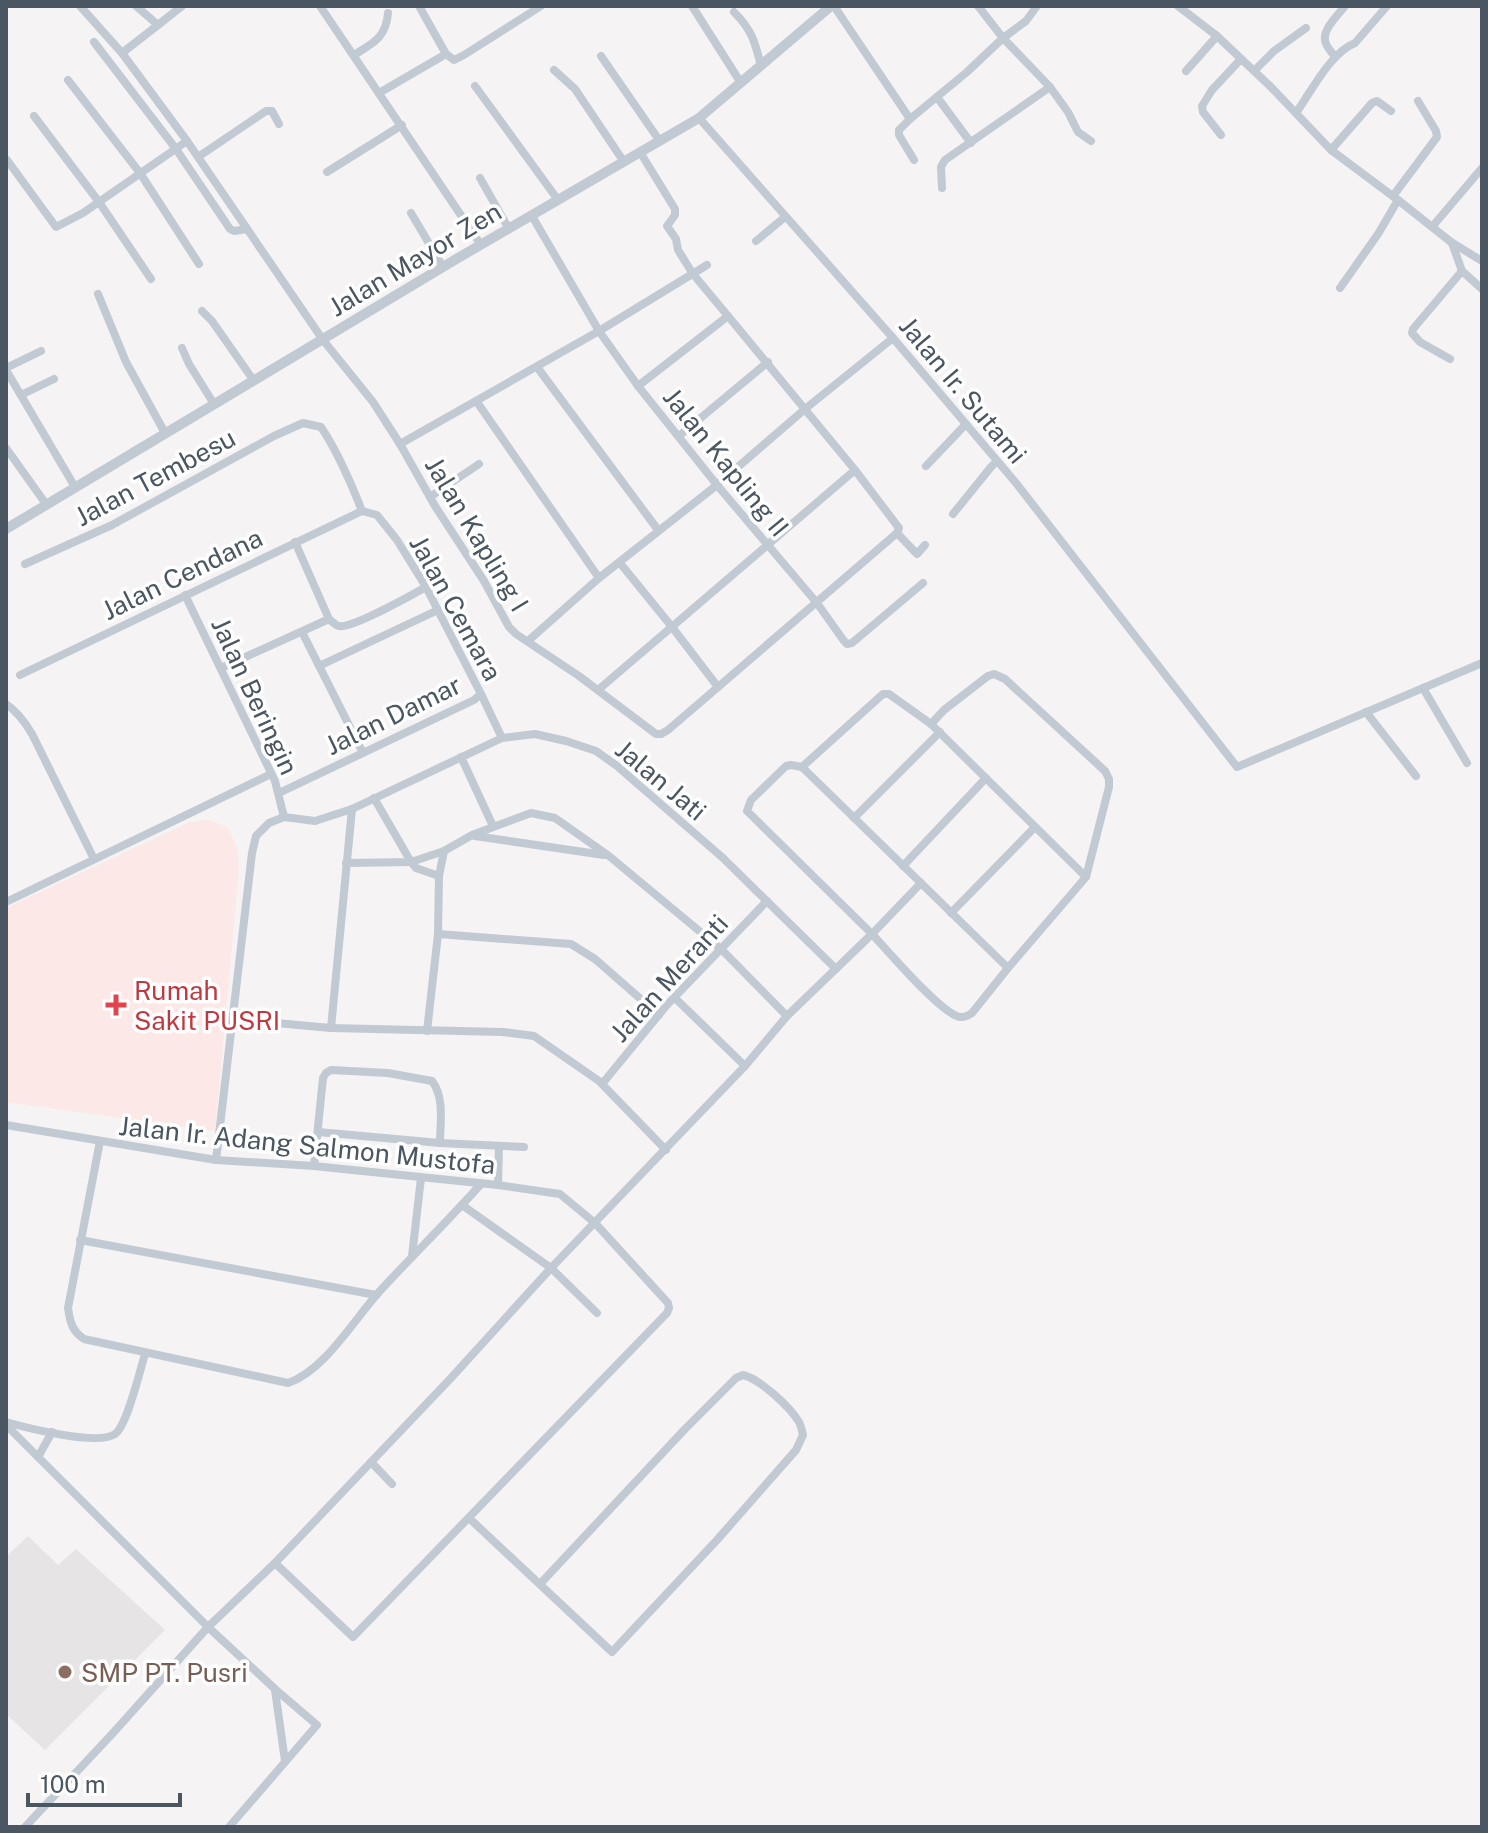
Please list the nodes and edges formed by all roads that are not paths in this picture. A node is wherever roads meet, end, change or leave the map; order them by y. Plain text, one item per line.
1 (80, 6) edge
2 (136, 6) edge
3 (182, 6) edge
4 (320, 6) edge
5 (419, 6) edge
6 (541, 6) edge
7 (692, 6) edge
8 (832, 6) edge
9 (978, 6) edge
10 (1037, 6) edge
11 (1178, 6) edge
12 (1345, 6) edge
13 (1387, 6) edge
14 (734, 12) dead end
15 (388, 13) dead end
16 (158, 25) junction
17 (1306, 28) dead end
18 (1217, 36) junction
19 (1003, 38) junction
20 (94, 42) dead end
21 (122, 53) junction
22 (446, 54) junction
23 (354, 55) junction
24 (601, 56) dead end
25 (1335, 57) junction
26 (1241, 59) junction
27 (761, 66) junction
28 (554, 70) dead end
29 (1186, 71) dead end
30 (1254, 71) junction
31 (68, 80) dead end
32 (741, 83) junction
33 (475, 86) dead end
34 (1050, 87) junction
35 (379, 93) junction
36 (937, 97) junction
37 (1418, 101) dead end
38 (1391, 111) dead end
39 (1296, 113) junction
40 (34, 116) dead end
41 (699, 118) junction
42 (910, 119) junction
43 (279, 124) dead end
44 (402, 125) junction
45 (1221, 135) dead end
46 (659, 140) junction
47 (187, 141) junction
48 (1091, 141) dead end
49 (971, 143) junction
50 (176, 149) junction
51 (1331, 150) junction
52 (640, 152) junction
53 (198, 157) junction
54 (7, 160) edge
55 (914, 160) dead end
56 (624, 162) junction
57 (1482, 168) edge
58 (327, 172) dead end
59 (140, 173) junction
60 (480, 178) dead end
61 (942, 188) dead end
62 (1396, 198) junction
63 (558, 200) junction
64 (99, 202) junction
65 (411, 213) dead end
66 (532, 216) junction
67 (785, 217) junction
68 (1432, 227) junction
69 (247, 229) junction
70 (509, 229) junction
71 (756, 241) dead end
72 (1451, 242) junction
73 (481, 245) junction
74 (1482, 261) edge
75 (199, 264) dead end
76 (707, 265) dead end
77 (443, 267) junction
78 (1462, 271) junction
79 (693, 274) junction
80 (151, 279) dead end
81 (1340, 288) dead end
82 (1482, 289) edge
83 (98, 294) dead end
84 (202, 311) dead end
85 (728, 316) junction
86 (599, 331) junction
87 (893, 338) junction
88 (323, 340) junction
89 (182, 348) dead end
90 (41, 351) dead end
91 (1450, 359) dead end
92 (768, 362) junction
93 (537, 367) junction
94 (6, 369) edge
95 (54, 379) dead end
96 (254, 381) junction
97 (638, 386) junction
98 (21, 395) junction
99 (477, 402) junction
100 (214, 404) junction
101 (805, 409) junction
102 (966, 424) junction
103 (165, 433) junction
104 (679, 436) junction
105 (400, 444) junction
106 (6, 448) edge
107 (997, 461) junction
108 (479, 464) dead end
109 (926, 466) dead end
110 (855, 470) junction
111 (717, 485) junction
112 (75, 487) junction
113 (430, 497) junction
114 (46, 504) junction
115 (362, 511) junction
116 (953, 514) dead end
117 (6, 529) edge
118 (658, 530) junction
119 (897, 533) junction
120 (295, 542) junction
121 (769, 545) junction
122 (925, 545) dead end
123 (620, 563) junction
124 (25, 564) dead end
125 (599, 578) junction
126 (923, 583) dead end
127 (426, 587) junction
128 (185, 595) junction
129 (817, 603) junction
130 (438, 610) junction
131 (329, 619) junction
132 (672, 627) junction
133 (302, 632) junction
134 (528, 641) junction
135 (319, 666) junction
136 (1481, 667) edge
137 (221, 668) junction
138 (20, 675) dead end
139 (718, 687) junction
140 (1423, 688) junction
141 (598, 690) junction
142 (481, 694) junction
143 (6, 704) edge
144 (1366, 712) junction
145 (931, 724) junction
146 (940, 732) junction
147 (502, 738) junction
148 (362, 751) junction
149 (461, 757) junction
150 (1467, 763) dead end
151 (802, 767) junction
152 (271, 774) junction
153 (1416, 776) dead end
154 (986, 778) junction
155 (279, 793) junction
156 (374, 798) junction
157 (352, 809) junction
158 (284, 817) junction
159 (854, 818) junction
160 (493, 826) junction
161 (1035, 827) junction
162 (472, 835) junction
163 (444, 851) junction
164 (609, 856) junction
165 (94, 859) junction
166 (411, 862) junction
167 (346, 863) junction
168 (903, 866) junction
169 (439, 876) junction
170 (1086, 877) junction
171 (921, 883) junction
172 (767, 901) junction
173 (6, 902) edge
174 (951, 913) junction
175 (438, 934) junction
176 (872, 934) junction
177 (721, 949) junction
178 (1008, 968) junction
179 (836, 969) junction
180 (675, 998) junction
181 (659, 1015) junction
182 (787, 1016) junction
183 (233, 1019) junction
184 (331, 1028) junction
185 (427, 1031) junction
186 (745, 1066) junction
187 (602, 1084) junction
188 (6, 1125) edge
189 (318, 1132) junction
190 (100, 1141) junction
191 (440, 1143) junction
192 (499, 1146) junction
193 (524, 1147) dead end
194 (666, 1150) junction
195 (216, 1160) junction
196 (314, 1166) junction
197 (421, 1178) junction
198 (481, 1184) junction
199 (498, 1185) junction
200 (462, 1205) junction
201 (595, 1223) junction
202 (80, 1240) junction
203 (412, 1257) junction
204 (551, 1268) junction
205 (376, 1295) junction
206 (597, 1313) dead end
207 (145, 1354) junction
208 (6, 1423) edge
209 (52, 1432) junction
210 (38, 1457) junction
211 (371, 1462) junction
212 (392, 1484) dead end
213 (469, 1518) junction
214 (275, 1563) junction
215 (540, 1584) junction
216 (208, 1627) junction
217 (275, 1689) junction
218 (285, 1761) junction
219 (25, 1827) edge
220 (229, 1827) edge

1 - 21 street, Jalan Kapling I
2 - 16 street
3 - 16 street
4 - 23 street
5 - 22 street
6 - 22 street
7 - 32 street
8 - 27 street, Jalan Mayor Zen
8 - 42 street
9 - 19 street
10 - 19 street
11 - 18 street
12 - 25 street
13 - 25 street
14 - 27 street
15 - 23 street
16 - 21 street
17 - 30 street
18 - 26 street
18 - 29 street
19 - 34 street
19 - 36 street
20 - 50 street
21 - 47 street, Jalan Kapling I
22 - 35 street
23 - 35 street
24 - 46 street
25 - 39 street
26 - 30 street
26 - 45 street
27 - 32 street, Jalan Mayor Zen
28 - 56 street
30 - 39 street
31 - 59 street
32 - 41 street, Jalan Mayor Zen
33 - 63 street
34 - 48 street
34 - 49 street
35 - 44 street
36 - 42 street
36 - 49 street
37 - 62 street
38 - 51 street
39 - 51 street
40 - 64 street
41 - 46 street, Jalan Mayor Zen
41 - 67 street, Jalan Ir. Sutami
42 - 55 street
43 - 53 street
44 - 58 street
44 - 73 street
46 - 52 street, Jalan Mayor Zen
47 - 50 street
47 - 53 street, Jalan Kapling I
49 - 61 street
50 - 59 street
50 - 69 street
51 - 62 street
52 - 56 street, Jalan Mayor Zen
52 - 79 street
53 - 69 street, Jalan Kapling I
54 - 64 street
56 - 63 street, Jalan Mayor Zen
57 - 68 street
59 - 64 street
59 - 75 street
60 - 70 street
62 - 68 street
62 - 81 street
63 - 66 street, Jalan Mayor Zen
64 - 80 street
65 - 77 street
66 - 70 street, Jalan Mayor Zen
66 - 86 street, Jalan Kapling II
67 - 71 street
67 - 87 street, Jalan Ir. Sutami
68 - 72 street
69 - 88 street, Jalan Kapling I
70 - 73 street, Jalan Mayor Zen
72 - 74 street
72 - 78 street
73 - 77 street, Jalan Mayor Zen
76 - 79 street
77 - 88 street, Jalan Mayor Zen
78 - 82 street
78 - 91 street
79 - 85 street
79 - 86 street
83 - 103 street
84 - 96 street
85 - 92 street
85 - 97 street
86 - 93 street
86 - 97 street, Jalan Kapling II
87 - 101 street
87 - 102 street, Jalan Ir. Sutami
88 - 96 street, Jalan Mayor Zen
88 - 105 street, Jalan Kapling I
89 - 100 street
90 - 94 street
92 - 101 street
92 - 104 street
93 - 99 street
93 - 118 street
94 - 98 street
95 - 98 street
96 - 100 street, Jalan Mayor Zen
97 - 104 street, Jalan Kapling II
98 - 112 street
99 - 105 street
99 - 125 street
100 - 103 street, Jalan Mayor Zen
101 - 110 street
101 - 111 street
102 - 107 street, Jalan Ir. Sutami
102 - 109 street
103 - 112 street, Jalan Mayor Zen
104 - 111 street, Jalan Kapling II
105 - 113 street, Jalan Kapling I
106 - 114 street
107 - 116 street
107 - 144 street, Jalan Ir. Sutami
108 - 113 street
110 - 119 street
110 - 121 street
111 - 118 street
111 - 121 street, Jalan Kapling II
112 - 114 street, Jalan Mayor Zen
113 - 134 street, Jalan Kapling I
114 - 117 street, Jalan Mayor Zen
115 - 120 street, Jalan Cendana
115 - 124 street, Jalan Tembesu
115 - 127 street, Jalan Cemara
118 - 123 street
119 - 122 street
119 - 129 street, Jalan Kapling I
120 - 128 street, Jalan Cendana
120 - 131 street
121 - 129 street, Jalan Kapling II
121 - 132 street
123 - 125 street
123 - 132 street
125 - 134 street
126 - 129 street, Jalan Kapling II
127 - 130 street, Jalan Cemara
127 - 131 street
128 - 137 street, Jalan Beringin
128 - 138 street, Jalan Cendana
129 - 139 street, Jalan Kapling I
130 - 135 street
130 - 142 street, Jalan Cemara
131 - 133 street
132 - 139 street
132 - 141 street
133 - 135 street
133 - 137 street
134 - 141 street, Jalan Kapling I
135 - 148 street
136 - 140 street
137 - 152 street, Jalan Beringin
139 - 141 street, Jalan Kapling I
140 - 144 street
140 - 150 street
142 - 147 street, Jalan Cemara
142 - 148 street, Jalan Damar
143 - 165 street
144 - 153 street
145 - 146 street
145 - 151 street
145 - 170 street
146 - 154 street
146 - 159 street
147 - 149 street, Jalan Jati
147 - 172 street, Jalan Jati
148 - 155 street, Jalan Damar
149 - 156 street, Jalan Jati
149 - 160 street
151 - 159 street
151 - 176 street
152 - 155 street, Jalan Beringin
152 - 165 street
154 - 161 street
154 - 168 street
155 - 158 street, Jalan Beringin
156 - 157 street, Jalan Jati
156 - 166 street
157 - 158 street, Jalan Jati
157 - 167 street
158 - 183 street
159 - 168 street
160 - 162 street
160 - 164 street
161 - 170 street
161 - 174 street
162 - 163 street
162 - 164 street
163 - 166 street
163 - 169 street
164 - 177 street
165 - 173 street
166 - 167 street
166 - 169 street
167 - 184 street
168 - 171 street
169 - 175 street
170 - 178 street
171 - 174 street
171 - 176 street
172 - 177 street, Jalan Meranti
172 - 179 street, Jalan Jati
174 - 178 street
175 - 181 street
175 - 185 street
176 - 178 street
176 - 179 street
177 - 180 street, Jalan Meranti
177 - 182 street
179 - 182 street
180 - 181 street, Jalan Meranti
180 - 186 street
181 - 187 street, Jalan Meranti
182 - 186 street
183 - 184 street
183 - 195 street
184 - 185 street
185 - 187 street
186 - 194 street
187 - 194 street
188 - 190 street, Jalan Ir. Adang Salmon Mustofa
189 - 191 street
189 - 191 street
189 - 196 street
190 - 195 street, Jalan Ir. Adang Salmon Mustofa
190 - 202 street
191 - 192 street
192 - 193 street
192 - 199 street
194 - 201 street
195 - 196 street, Jalan Ir. Adang Salmon Mustofa
196 - 197 street, Jalan Ir. Adang Salmon Mustofa
197 - 198 street, Jalan Ir. Adang Salmon Mustofa
197 - 203 street
198 - 199 street, Jalan Ir. Adang Salmon Mustofa
198 - 200 street
199 - 201 street, Jalan Ir. Adang Salmon Mustofa
200 - 203 street
200 - 204 street
201 - 204 street
201 - 213 street, Jalan Ir. Adang Salmon Mustofa
202 - 205 street
202 - 207 street
203 - 205 street
204 - 206 street
204 - 211 street
205 - 207 street
207 - 209 street
208 - 209 street
208 - 210 street
209 - 210 street
210 - 216 street
211 - 212 street
211 - 214 street
213 - 214 street, Jalan Ir. Adang Salmon Mustofa
213 - 215 street
214 - 216 street
215 - 215 street
216 - 217 street
216 - 219 street
217 - 218 street
217 - 218 street
218 - 220 street

